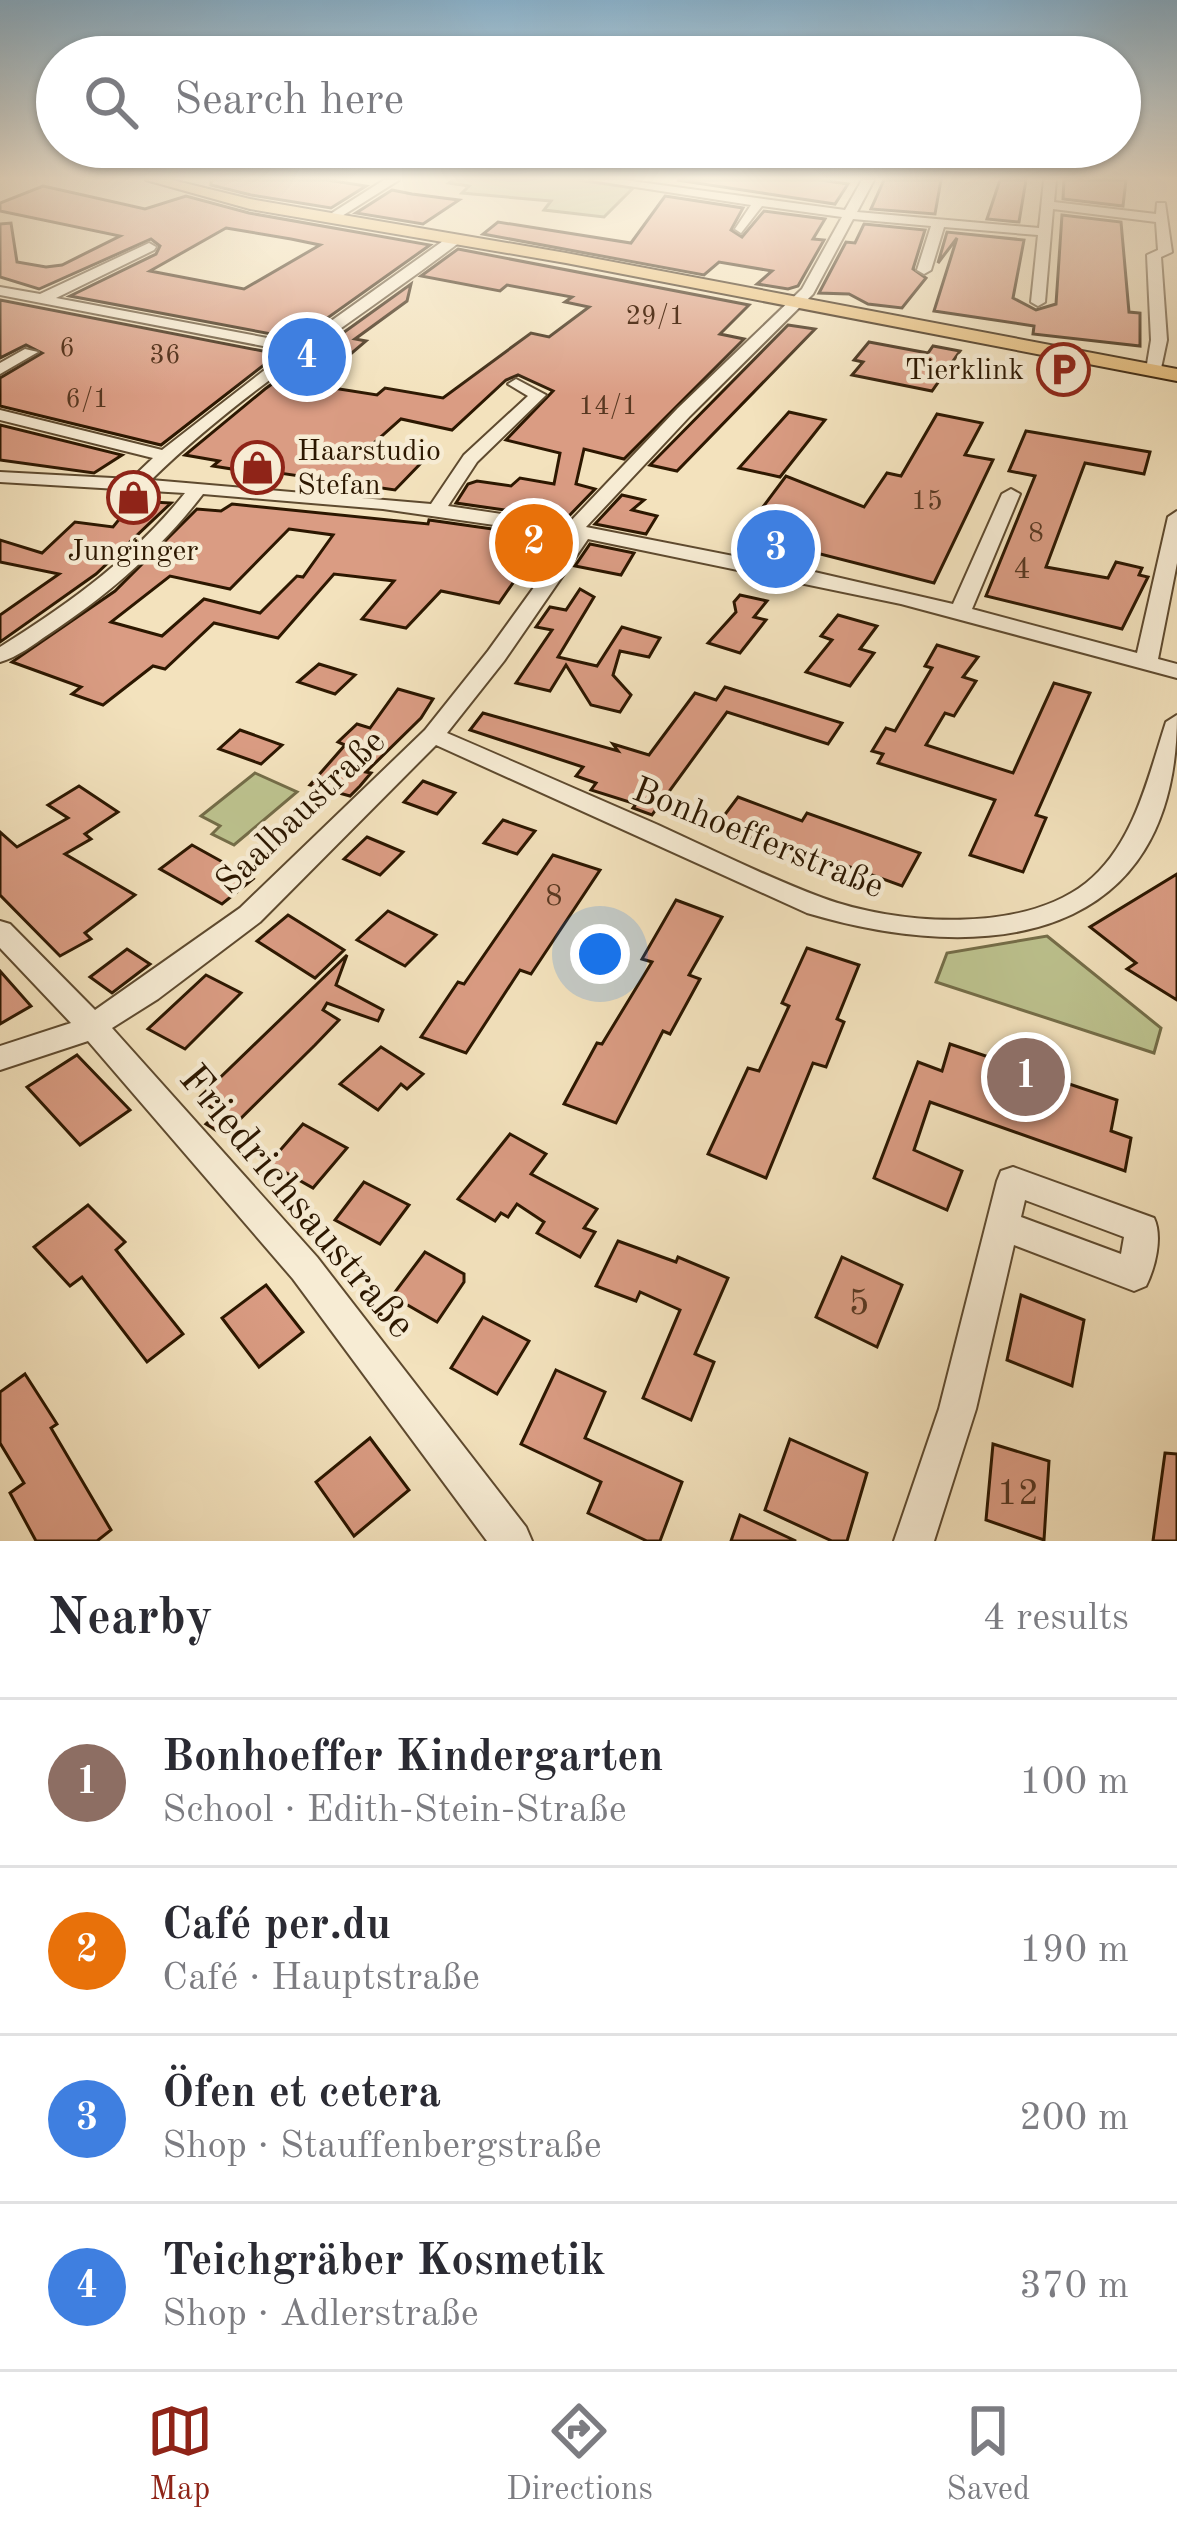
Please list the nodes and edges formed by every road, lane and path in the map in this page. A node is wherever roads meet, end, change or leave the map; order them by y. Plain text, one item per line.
1 (138, 252) edge
2 (436, 252) edge
3 (526, 252) edge
4 (830, 252) edge
5 (930, 252) edge
6 (1044, 252) edge
7 (1165, 252) edge
8 (925, 270) dead end
9 (0, 291) edge
10 (42, 299) junction
11 (799, 302) junction
12 (1038, 302) dead end
13 (0, 346) edge
14 (297, 348) junction
15 (0, 369) edge
16 (1154, 370) junction
17 (1177, 375) edge
18 (516, 384) dead end
19 (0, 416) edge
20 (163, 455) junction
21 (0, 477) edge
22 (134, 486) junction
23 (197, 490) junction
24 (1011, 494) dead end
25 (436, 509) junction
26 (1177, 517) edge
27 (577, 532) junction
28 (961, 610) junction
29 (0, 656) edge
30 (1146, 662) junction
31 (1177, 670) edge
32 (1177, 722) edge
33 (433, 735) junction
34 (0, 931) edge
35 (92, 1025) junction
36 (0, 1058) edge
37 (1002, 1225) dead end
38 (512, 1541) edge
39 (914, 1541) edge

1 - 10 street
2 - 14 street
3 - 11 main road
4 - 11 street, Saalbaustraße
5 - 8 street
6 - 12 street
7 - 16 street
9 - 10 street
10 - 14 street
11 - 16 main road
11 - 27 street, Saalbaustraße
13 - 15 street
14 - 20 street
16 - 17 main road
18 - 25 street
19 - 20 street
20 - 22 street
21 - 22 street
22 - 23 street
23 - 25 street
23 - 29 street
24 - 28 street
25 - 27 street
26 - 30 street
27 - 28 street
27 - 33 street, Saalbaustraße
28 - 30 street
30 - 31 street
32 - 33 street, Bonhoefferstraße
33 - 35 street, Saalbaustraße
34 - 35 street, Friedrichsaustraße
35 - 36 street, Saalbaustraße
35 - 38 street, Friedrichsaustraße
37 - 39 street

